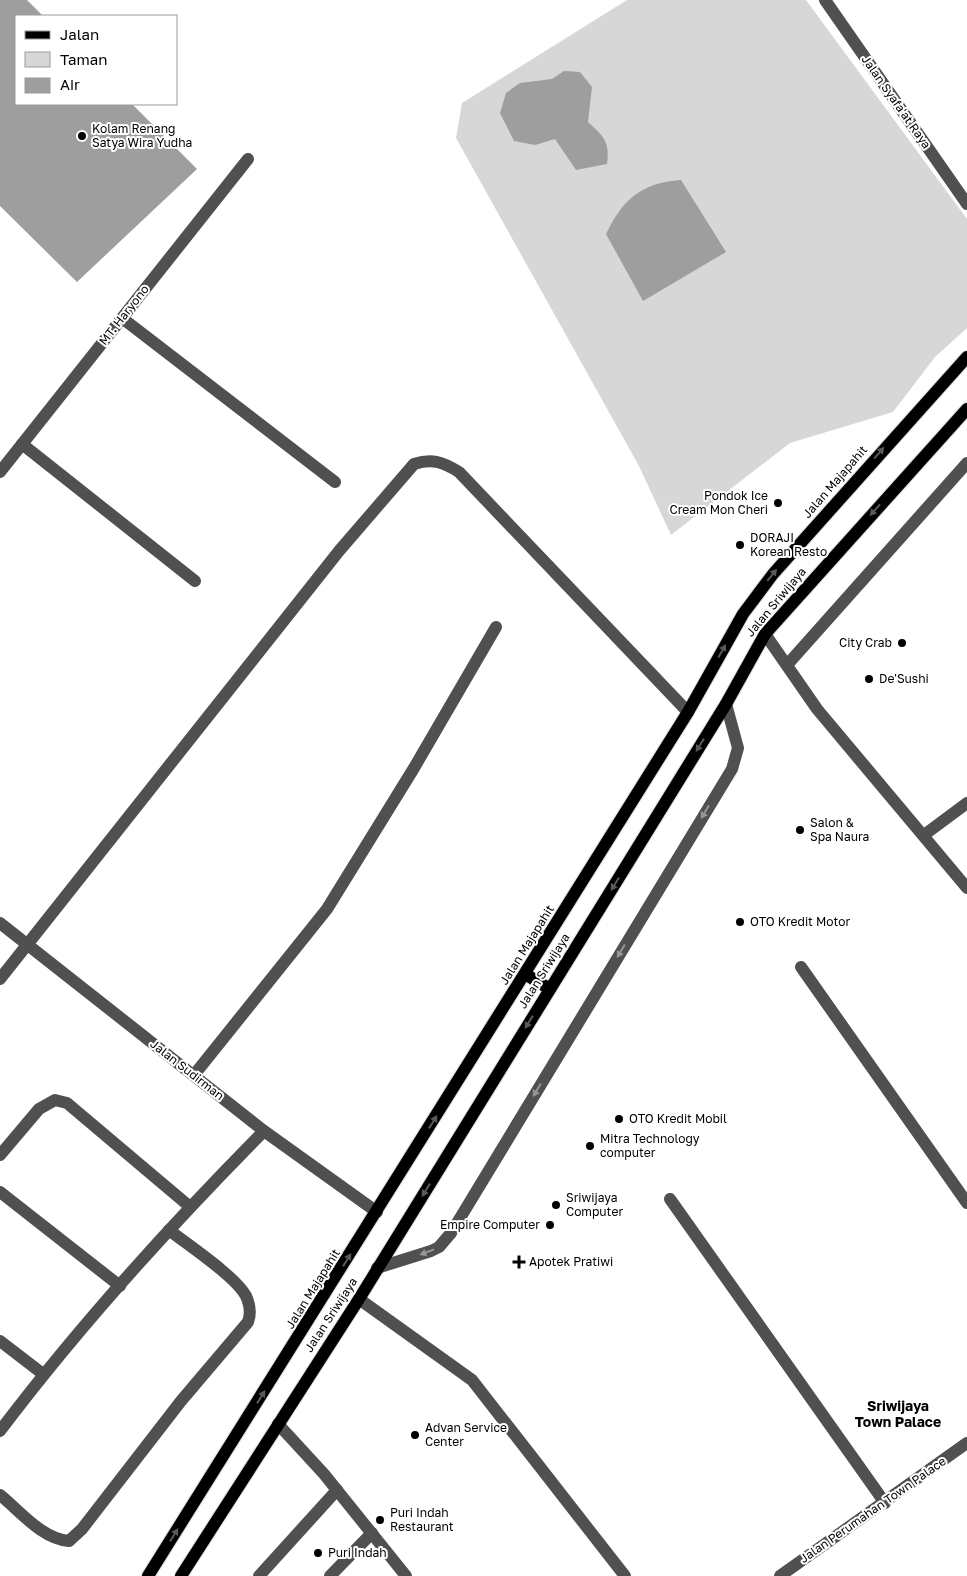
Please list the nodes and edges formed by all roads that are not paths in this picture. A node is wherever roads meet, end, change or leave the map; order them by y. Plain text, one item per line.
1 (825, 0) edge
2 (248, 159) dead end
3 (967, 204) edge
4 (122, 318) junction
5 (967, 357) edge
6 (967, 409) edge
7 (22, 444) junction
8 (967, 463) edge
9 (0, 472) edge
10 (335, 482) dead end
11 (196, 581) dead end
12 (496, 627) dead end
13 (765, 634) junction
14 (787, 665) junction
15 (726, 704) junction
16 (688, 712) junction
17 (967, 803) edge
18 (924, 835) junction
19 (967, 888) edge
20 (0, 923) edge
21 (26, 945) junction
22 (801, 967) dead end
23 (525, 974) junction
24 (0, 979) edge
25 (550, 989) junction
26 (194, 1075) junction
27 (264, 1131) junction
28 (0, 1155) edge
29 (0, 1192) edge
30 (670, 1199) dead end
31 (967, 1204) edge
32 (189, 1206) junction
33 (377, 1212) junction
34 (170, 1230) junction
35 (377, 1268) junction
36 (120, 1286) junction
37 (359, 1299) junction
38 (0, 1341) edge
39 (43, 1374) junction
40 (278, 1424) junction
41 (0, 1431) edge
42 (967, 1443) edge
43 (337, 1490) junction
44 (0, 1495) edge
45 (885, 1503) junction
46 (372, 1533) junction
47 (148, 1576) edge
48 (181, 1576) edge
49 (259, 1576) edge
50 (330, 1576) edge
51 (406, 1576) edge
52 (625, 1576) edge
53 (780, 1576) edge

1 - 3 street, Jalan Syafa'at Raya
2 - 4 street, MT. Haryono
4 - 7 street, MT. Haryono
4 - 10 street
16 -> 5 main road, Jalan Majapahit
6 -> 13 main road, Jalan Sriwijaya
7 - 9 street, MT. Haryono
7 - 11 street
8 - 14 street
12 - 26 street
13 - 14 street
13 - 15 main road, Jalan Sriwijaya
14 - 18 street
15 -> 25 main road, Jalan Sriwijaya
15 -> 35 street
16 - 21 street
16 - 23 main road, Jalan Majapahit
17 - 18 street
18 - 19 street
20 - 21 street, Jalan Sudirman
21 - 24 street
21 - 26 street, Jalan Sudirman
22 - 31 street
23 - 25 main road
33 -> 23 main road, Jalan Majapahit
25 -> 35 main road, Jalan Sriwijaya
26 - 27 street, Jalan Sudirman
27 - 32 street
27 - 33 street, Jalan Sudirman
28 - 32 street
29 - 36 street
30 - 45 street
32 - 34 street
47 -> 33 main road, Jalan Majapahit
34 - 36 street
34 - 44 street
35 - 37 main road, Jalan Sriwijaya
36 - 39 street
37 - 40 main road, Jalan Sriwijaya
37 - 52 street
38 - 39 street
39 - 41 street
40 - 43 street
40 - 48 main road, Jalan Sriwijaya
42 - 45 street, Jalan Perumahan Town Palace
43 - 46 street
43 - 49 street
45 - 53 street, Jalan Perumahan Town Palace
46 - 50 street
46 - 51 street

